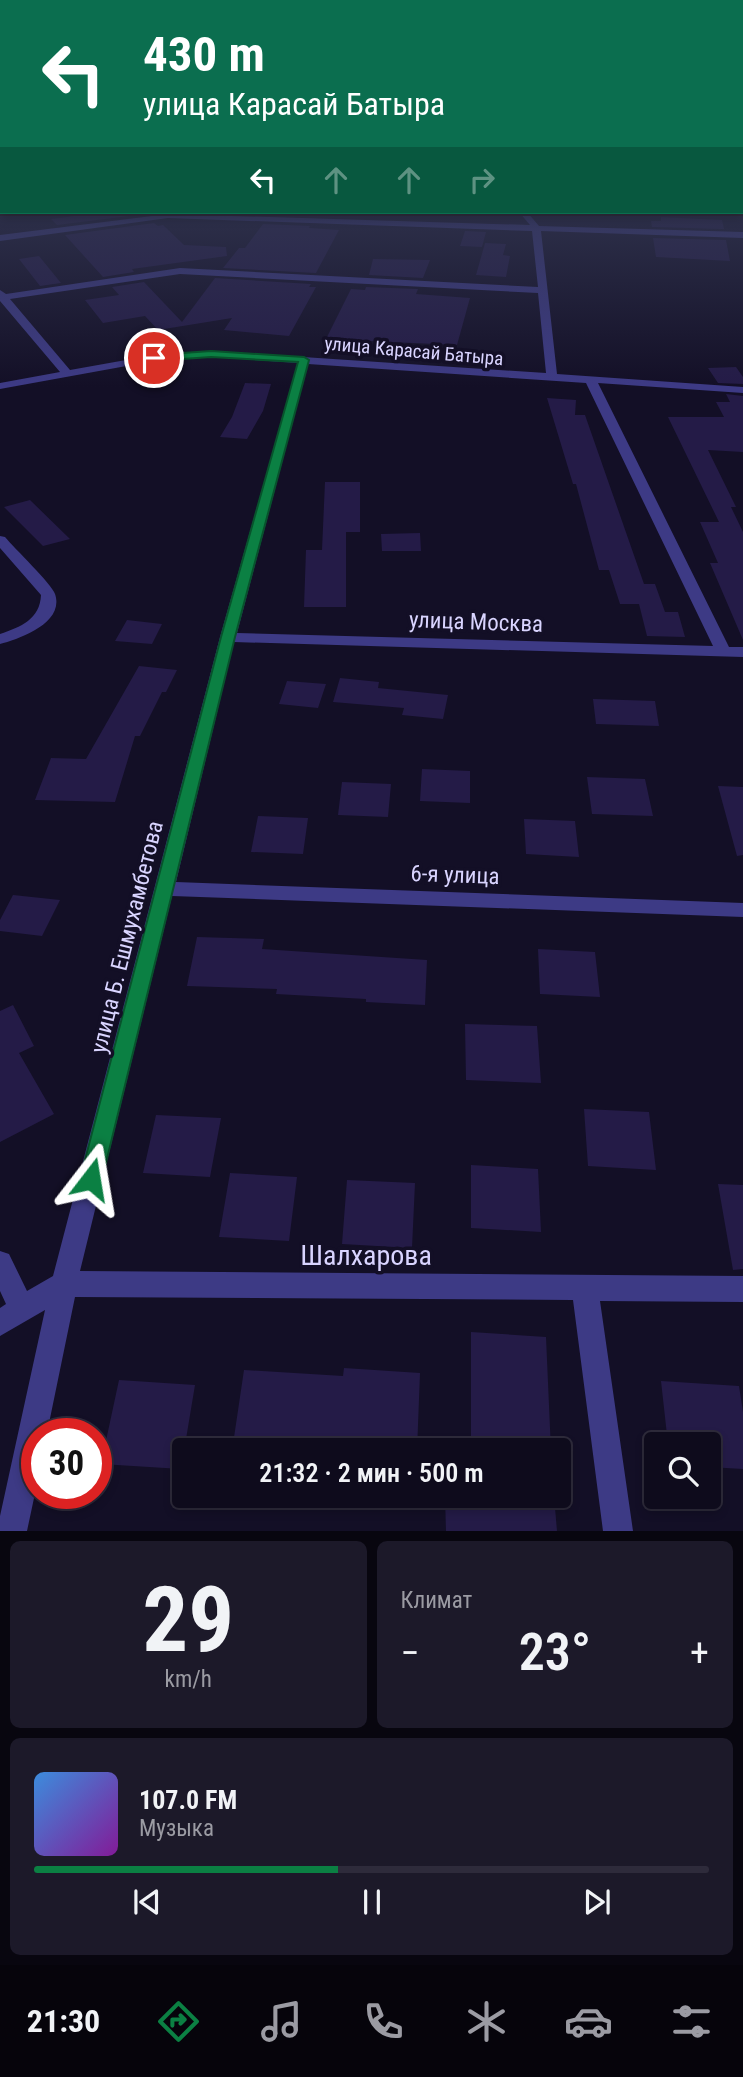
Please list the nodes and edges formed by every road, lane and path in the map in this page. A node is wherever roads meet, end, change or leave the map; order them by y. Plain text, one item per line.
1 (538, 244) edge
2 (543, 290) junction
3 (1, 296) edge
4 (304, 360) junction
5 (67, 373) junction
6 (552, 379) junction
7 (591, 381) junction
8 (0, 386) edge
9 (743, 390) edge
10 (0, 540) edge
11 (228, 637) junction
12 (0, 639) edge
13 (723, 651) junction
14 (743, 652) edge
15 (164, 889) junction
16 (743, 910) edge
17 (0, 1263) edge
18 (64, 1284) junction
19 (584, 1288) junction
20 (743, 1289) edge
21 (11, 1316) edge
22 (12, 1531) edge
23 (618, 1531) edge

1 - 2 street
2 - 3 street
2 - 6 street
3 - 5 street
4 - 5 street, улица Карасай Батыра
4 - 6 street, улица Карасай Батыра
4 - 11 street, улица Б. Ешмухамбетова
5 - 8 street, улица Карасай Батыра
6 - 7 street, улица Карасай Батыра
7 - 9 street, улица Карасай Батыра
7 - 13 street
10 - 12 street
11 - 13 street, улица Москва
11 - 15 street, улица Б. Ешмухамбетова
13 - 14 street, улица Москва
15 - 16 street, 6-я улица
15 - 18 street, улица Б. Ешмухамбетова
17 - 21 street
18 - 19 street, Шалхарова
18 - 21 street
18 - 22 street, улица Б. Ешмухамбетова
19 - 20 street, Шалхарова
19 - 23 street

